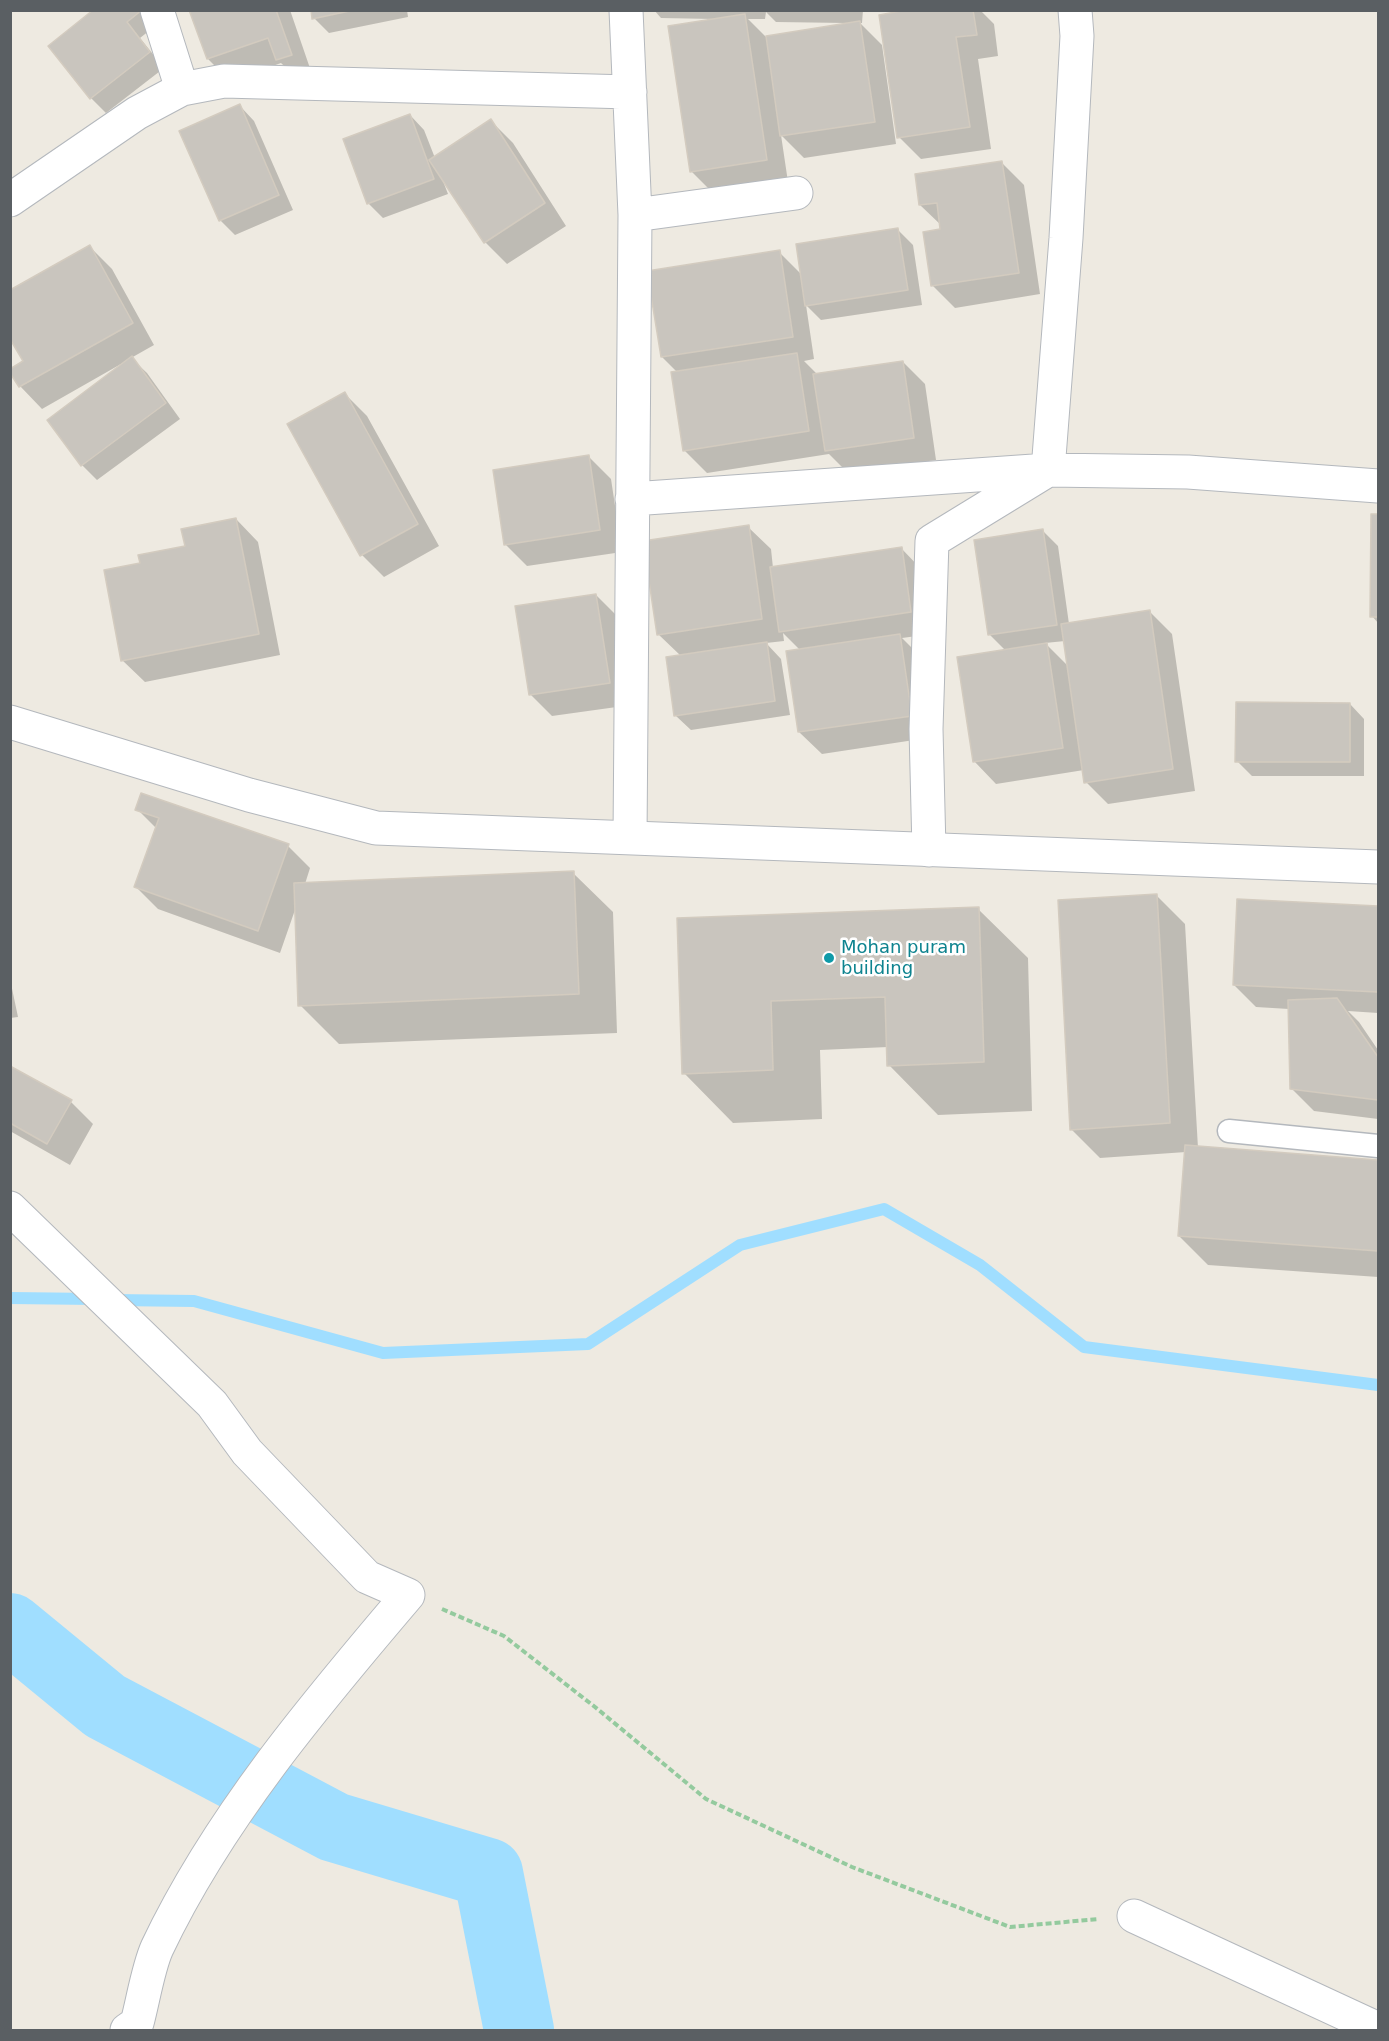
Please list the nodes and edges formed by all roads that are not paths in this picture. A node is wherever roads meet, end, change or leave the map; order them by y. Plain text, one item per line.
1 (158, 10) edge
2 (626, 10) edge
3 (1075, 10) edge
4 (182, 89) junction
5 (630, 92) junction
6 (796, 193) dead end
7 (10, 200) edge
8 (635, 214) junction
9 (1048, 470) junction
10 (1378, 486) edge
11 (632, 499) junction
12 (10, 722) edge
13 (630, 837) junction
14 (929, 850) junction
15 (1378, 867) edge
16 (1229, 1131) dead end
17 (1378, 1146) edge
18 (10, 1208) edge
19 (1134, 1916) road end
20 (1378, 2029) edge
21 (126, 2031) edge

1 - 4 street
2 - 5 street
3 - 9 street
4 - 5 street
4 - 7 street
5 - 8 street
6 - 8 street
8 - 11 street
9 - 10 street
9 - 11 street
9 - 14 street
11 - 13 street
12 - 13 street
13 - 14 street
14 - 15 street
16 - 17 lane
18 - 21 street
19 - 20 street

